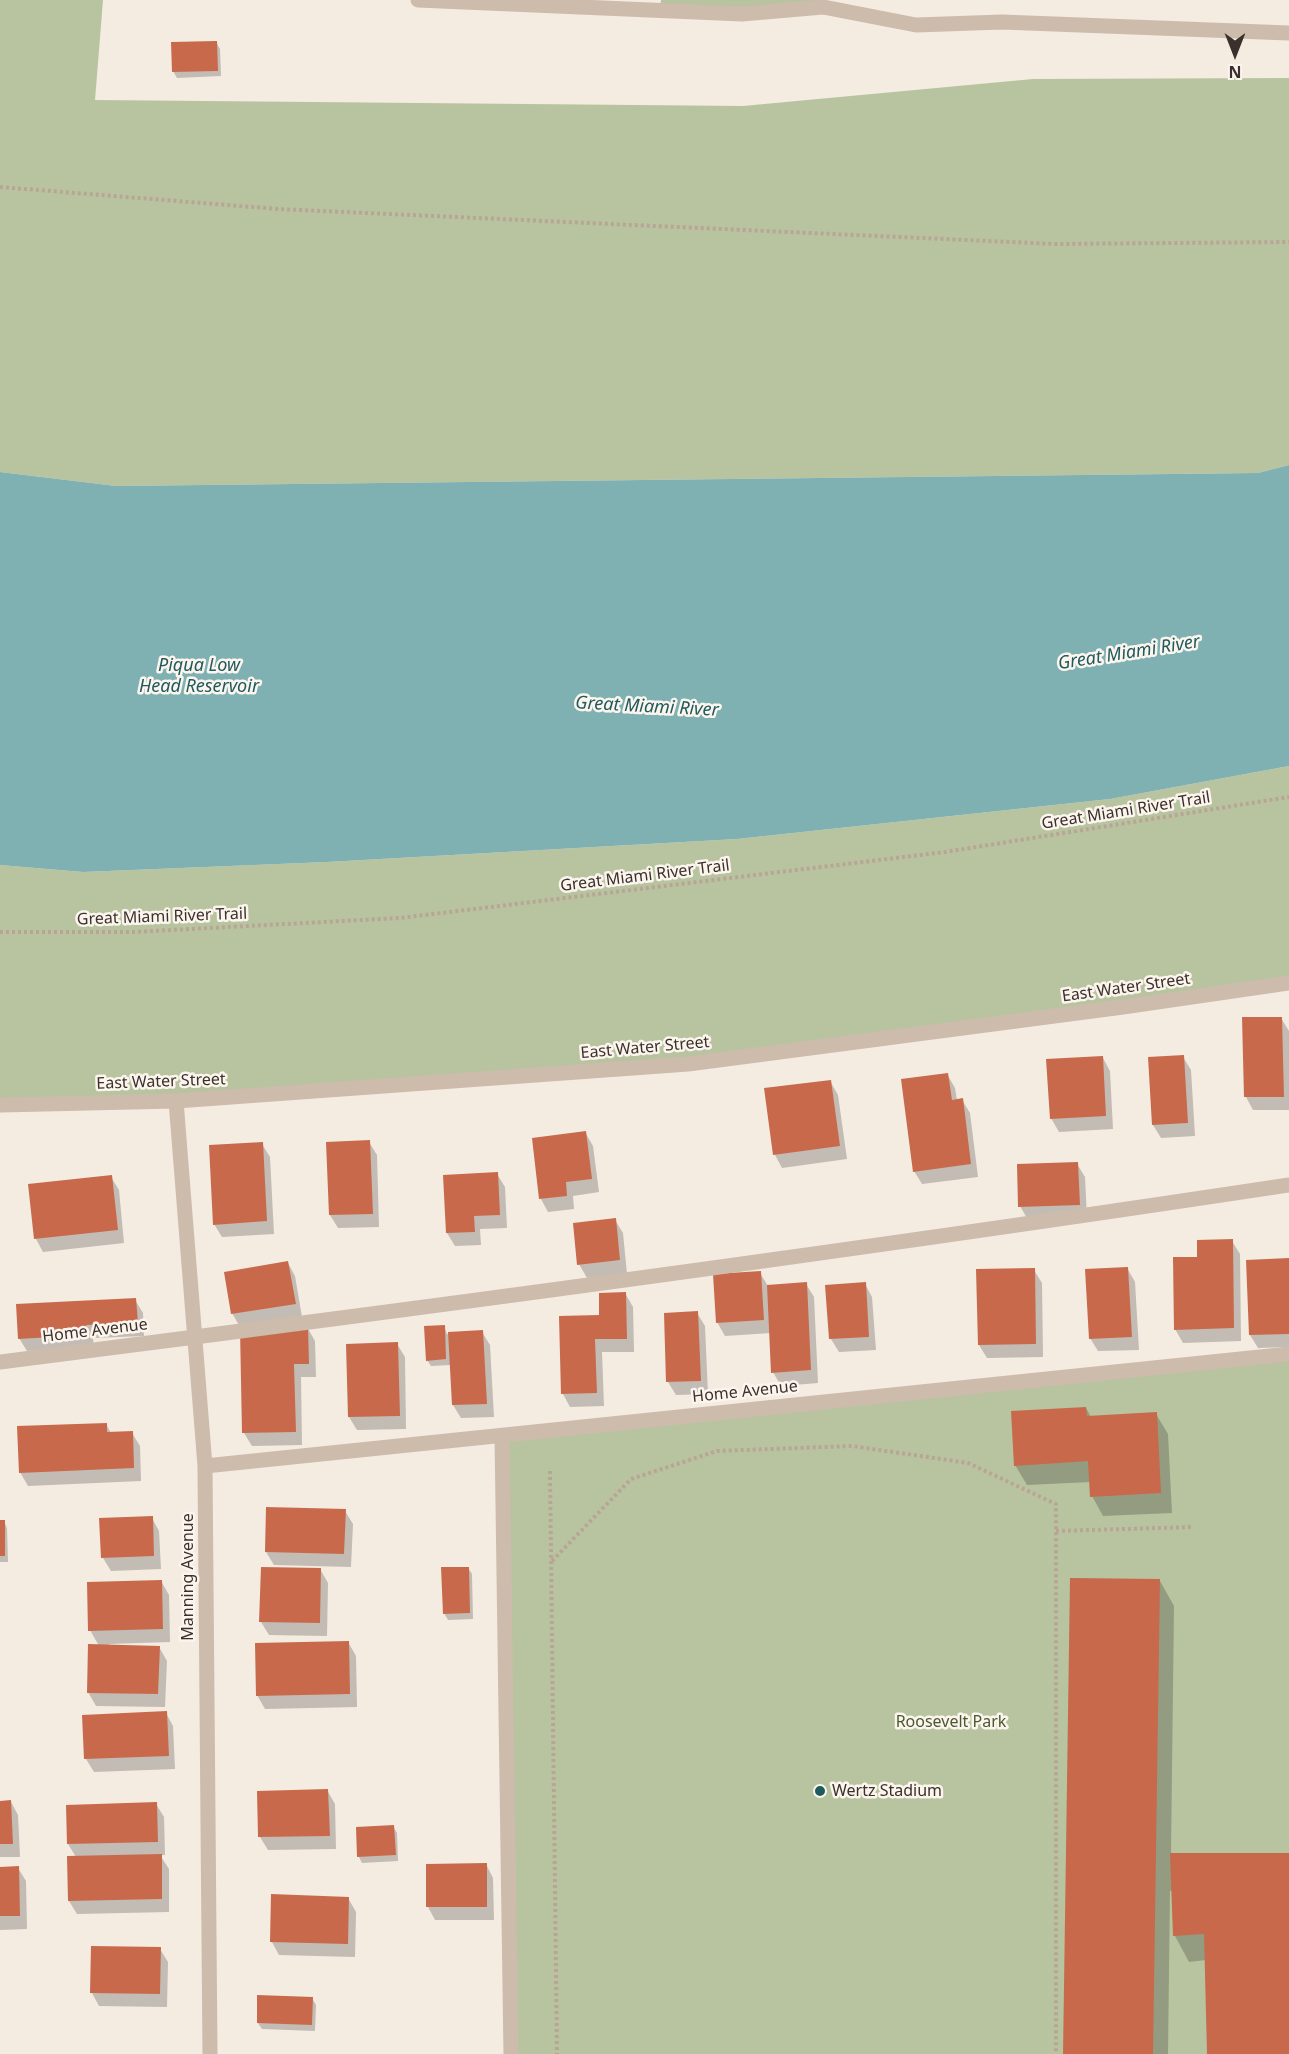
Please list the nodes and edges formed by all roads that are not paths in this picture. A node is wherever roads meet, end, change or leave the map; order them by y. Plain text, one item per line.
1 (418, 0) edge
2 (823, 3) edge
3 (1289, 33) edge
4 (1289, 983) edge
5 (176, 1101) junction
6 (0, 1105) edge
7 (1289, 1185) edge
8 (195, 1337) junction
9 (1289, 1354) edge
10 (0, 1362) edge
11 (502, 1436) junction
12 (205, 1466) junction
13 (210, 2054) edge
14 (511, 2054) edge

1 - 2 street
2 - 3 street
4 - 5 street, East Water Street
5 - 6 street, East Water Street
5 - 8 street, Manning Avenue
7 - 8 street, Home Avenue
8 - 10 street, Home Avenue
8 - 12 street, Manning Avenue
9 - 11 street, Home Avenue
11 - 12 street, Home Avenue
11 - 14 street
12 - 13 street, Manning Avenue

